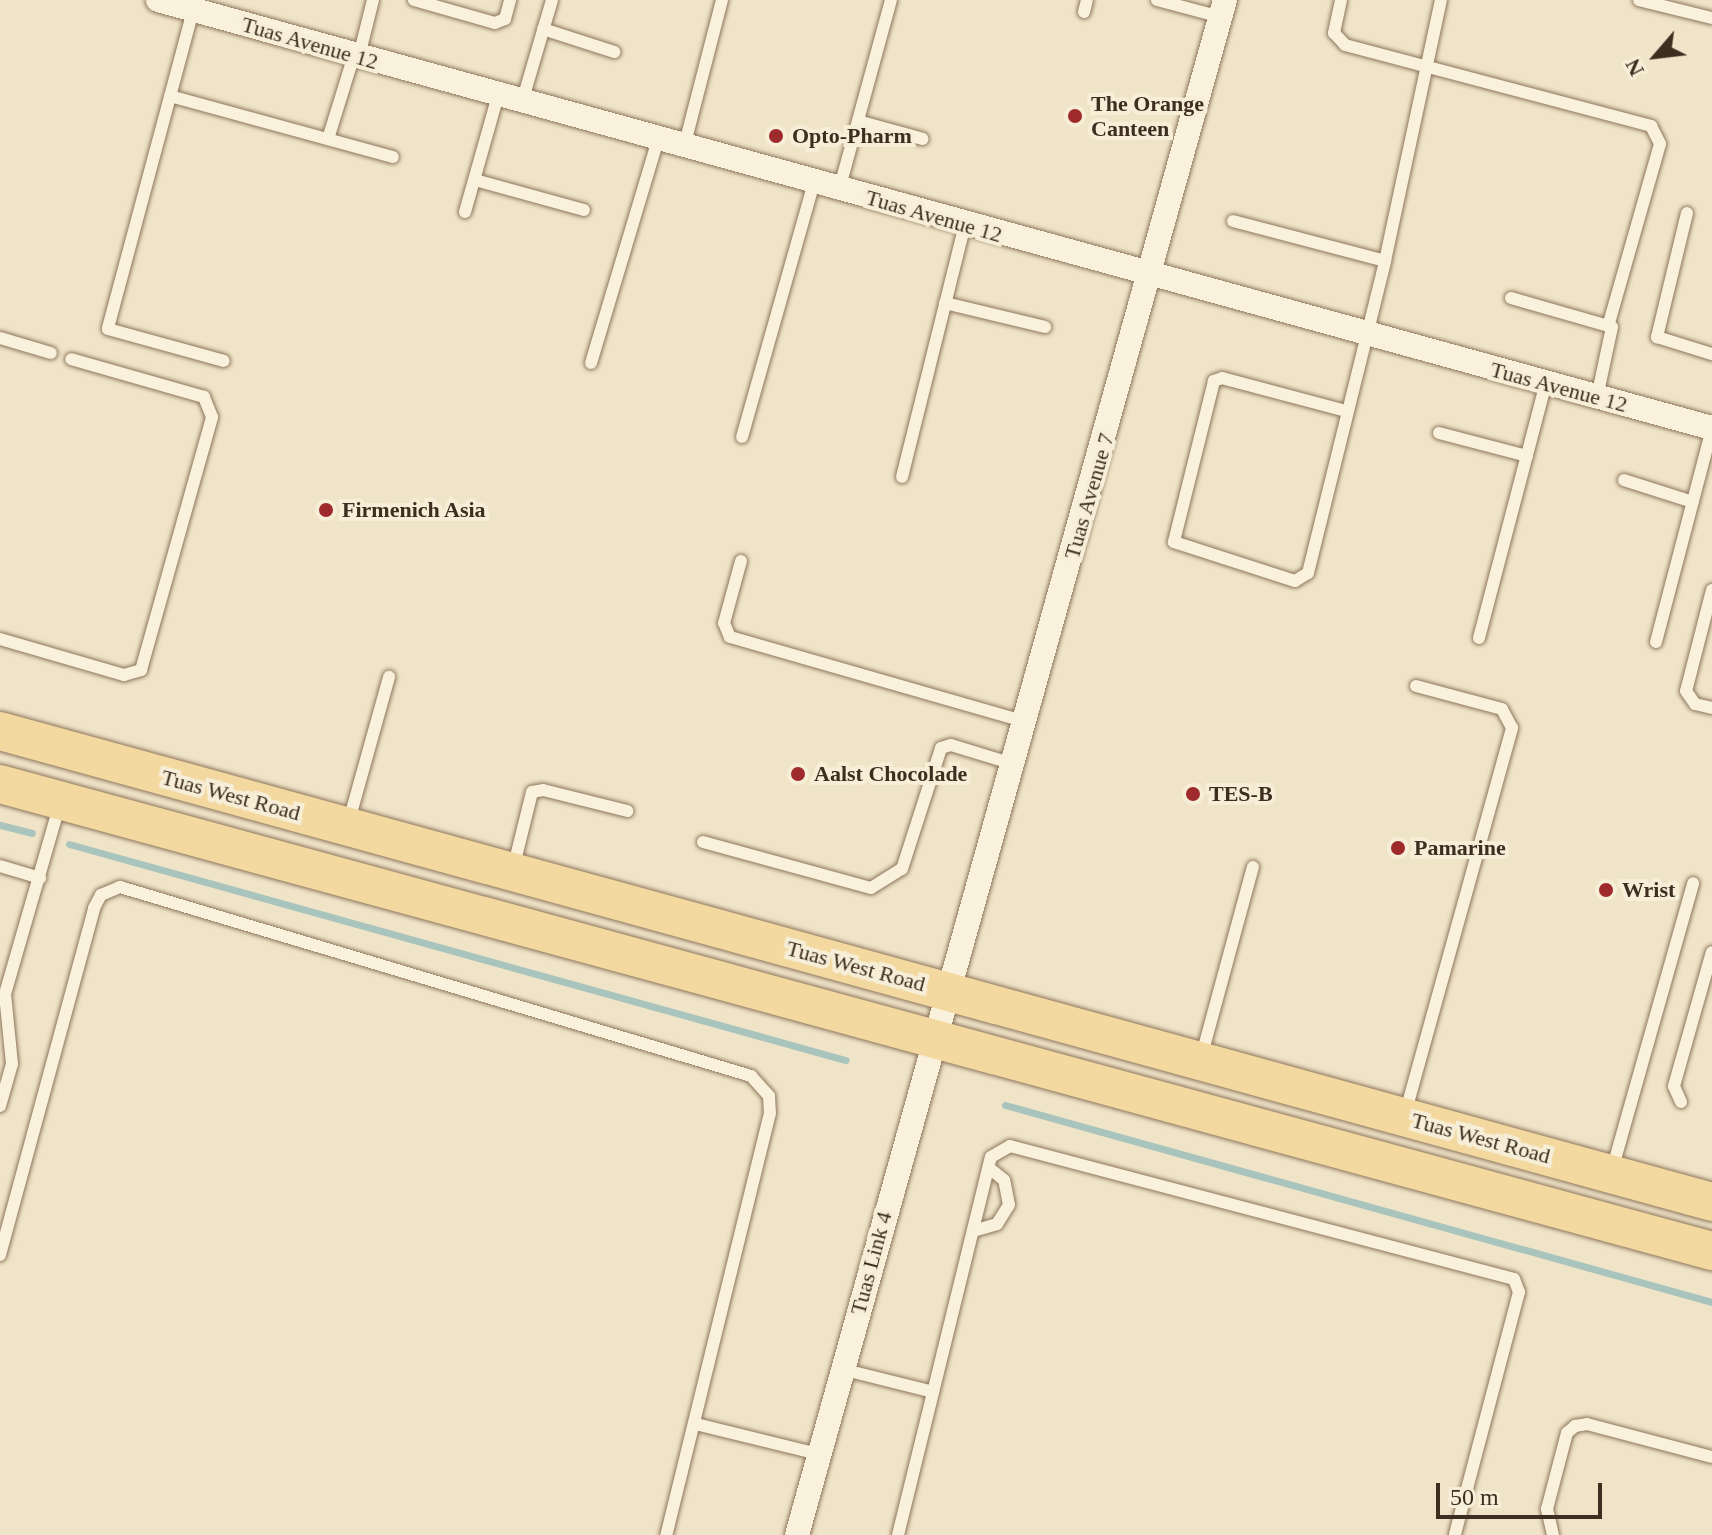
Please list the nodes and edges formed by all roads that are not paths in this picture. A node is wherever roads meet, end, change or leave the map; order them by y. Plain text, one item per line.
1 (161, 0) edge
2 (373, 0) edge
3 (414, 0) edge
4 (510, 0) edge
5 (552, 0) edge
6 (722, 0) edge
7 (891, 0) edge
8 (1157, 0) edge
9 (1341, 0) edge
10 (1441, 0) edge
11 (1639, 0) edge
12 (194, 5) edge
13 (1223, 8) edge
14 (1712, 18) edge
15 (543, 29) junction
16 (614, 52) dead end
17 (356, 56) junction
18 (1427, 64) junction
19 (170, 96) junction
20 (510, 98) junction
21 (858, 121) junction
22 (328, 139) junction
23 (923, 139) dead end
24 (658, 140) junction
25 (684, 147) junction
26 (393, 157) dead end
27 (475, 180) junction
28 (814, 183) junction
29 (839, 190) junction
30 (584, 210) dead end
31 (465, 212) dead end
32 (1687, 213) dead end
33 (1233, 221) dead end
34 (965, 225) junction
35 (1385, 261) junction
36 (1150, 277) junction
37 (1511, 298) dead end
38 (945, 303) junction
39 (1609, 323) junction
40 (1045, 327) dead end
41 (1365, 334) junction
42 (0, 338) edge
43 (51, 353) dead end
44 (1712, 354) edge
45 (71, 359) dead end
46 (224, 361) dead end
47 (591, 363) dead end
48 (1546, 383) junction
49 (1597, 397) junction
50 (1346, 411) junction
51 (1712, 428) edge
52 (1439, 433) dead end
53 (742, 437) dead end
54 (1527, 456) junction
55 (902, 477) dead end
56 (1624, 480) dead end
57 (1693, 502) junction
58 (741, 561) dead end
59 (1712, 590) edge
60 (1479, 638) dead end
61 (0, 639) edge
62 (1656, 642) dead end
63 (389, 677) dead end
64 (1416, 686) dead end
65 (1712, 708) edge
66 (1022, 721) junction
67 (0, 731) edge
68 (1010, 763) junction
69 (0, 784) edge
70 (60, 800) junction
71 (627, 811) dead end
72 (347, 827) junction
73 (703, 842) dead end
74 (0, 866) edge
75 (1253, 867) dead end
76 (512, 872) junction
77 (40, 878) junction
78 (1693, 883) dead end
79 (1712, 952) edge
80 (946, 991) junction
81 (933, 1035) junction
82 (1200, 1061) junction
83 (1681, 1102) dead end
84 (0, 1106) edge
85 (1404, 1117) junction
86 (989, 1168) junction
87 (1611, 1173) junction
88 (1712, 1202) edge
89 (973, 1231) junction
90 (1712, 1251) edge
91 (0, 1255) edge
92 (841, 1369) junction
93 (933, 1392) junction
94 (696, 1424) junction
95 (818, 1454) junction
96 (1712, 1457) edge
97 (666, 1535) edge
98 (797, 1535) edge
99 (898, 1535) edge
100 (1455, 1535) edge
101 (1553, 1535) edge

1 - 12 street, Tuas Avenue 12
2 - 17 lane
3 - 4 lane
5 - 15 lane
6 - 25 lane
7 - 21 lane
8 - 13 lane
9 - 18 lane
10 - 18 lane
11 - 14 lane
12 - 17 street, Tuas Avenue 12
12 - 19 lane
13 - 36 street, Tuas Avenue 7
15 - 16 lane
15 - 20 lane
17 - 20 street, Tuas Avenue 12
17 - 22 lane
18 - 35 lane
18 - 39 lane
19 - 22 lane
19 - 46 lane
20 - 24 street, Tuas Avenue 12
20 - 27 lane
21 - 23 lane
21 - 29 lane
22 - 26 lane
24 - 25 street, Tuas Avenue 12
24 - 47 lane
25 - 28 street, Tuas Avenue 12
27 - 30 lane
27 - 31 lane
28 - 29 street, Tuas Avenue 12
28 - 53 lane
29 - 34 street, Tuas Avenue 12
32 - 44 lane
33 - 35 lane
34 - 36 street, Tuas Avenue 12
34 - 38 lane
35 - 41 lane
36 - 41 street, Tuas Avenue 12
36 - 66 street, Tuas Avenue 7
37 - 39 lane
38 - 40 lane
38 - 55 lane
39 - 49 lane
41 - 48 street, Tuas Avenue 12
41 - 50 lane
42 - 43 lane
45 - 61 lane
48 - 49 street, Tuas Avenue 12
48 - 54 lane
49 - 51 street, Tuas Avenue 12
50 - 50 lane
51 - 57 lane
52 - 54 lane
54 - 60 lane
56 - 57 lane
57 - 62 lane
58 - 66 lane
59 - 65 lane
63 - 72 lane
64 - 85 lane
66 - 68 street, Tuas Avenue 7
67 - 72 main road, Tuas West Road
68 - 73 lane
68 - 80 street, Tuas Avenue 7
69 - 70 main road, Tuas West Road
70 - 77 lane
70 - 81 main road, Tuas West Road
71 - 76 lane
72 - 76 main road, Tuas West Road
74 - 77 lane
75 - 82 lane
76 - 80 main road, Tuas West Road
77 - 84 lane
78 - 87 lane
79 - 83 lane
80 - 81 street, Tuas Link 4
80 - 82 main road, Tuas West Road
81 - 90 main road, Tuas West Road
81 - 92 street, Tuas Link 4
82 - 85 main road, Tuas West Road
85 - 87 main road, Tuas West Road
86 - 89 lane
86 - 89 lane
86 - 100 lane
87 - 88 main road, Tuas West Road
89 - 93 lane
91 - 94 lane
92 - 93 lane
92 - 95 street, Tuas Link 4
93 - 99 lane
94 - 95 lane
94 - 97 lane
95 - 98 street, Tuas Link 4
96 - 101 lane

